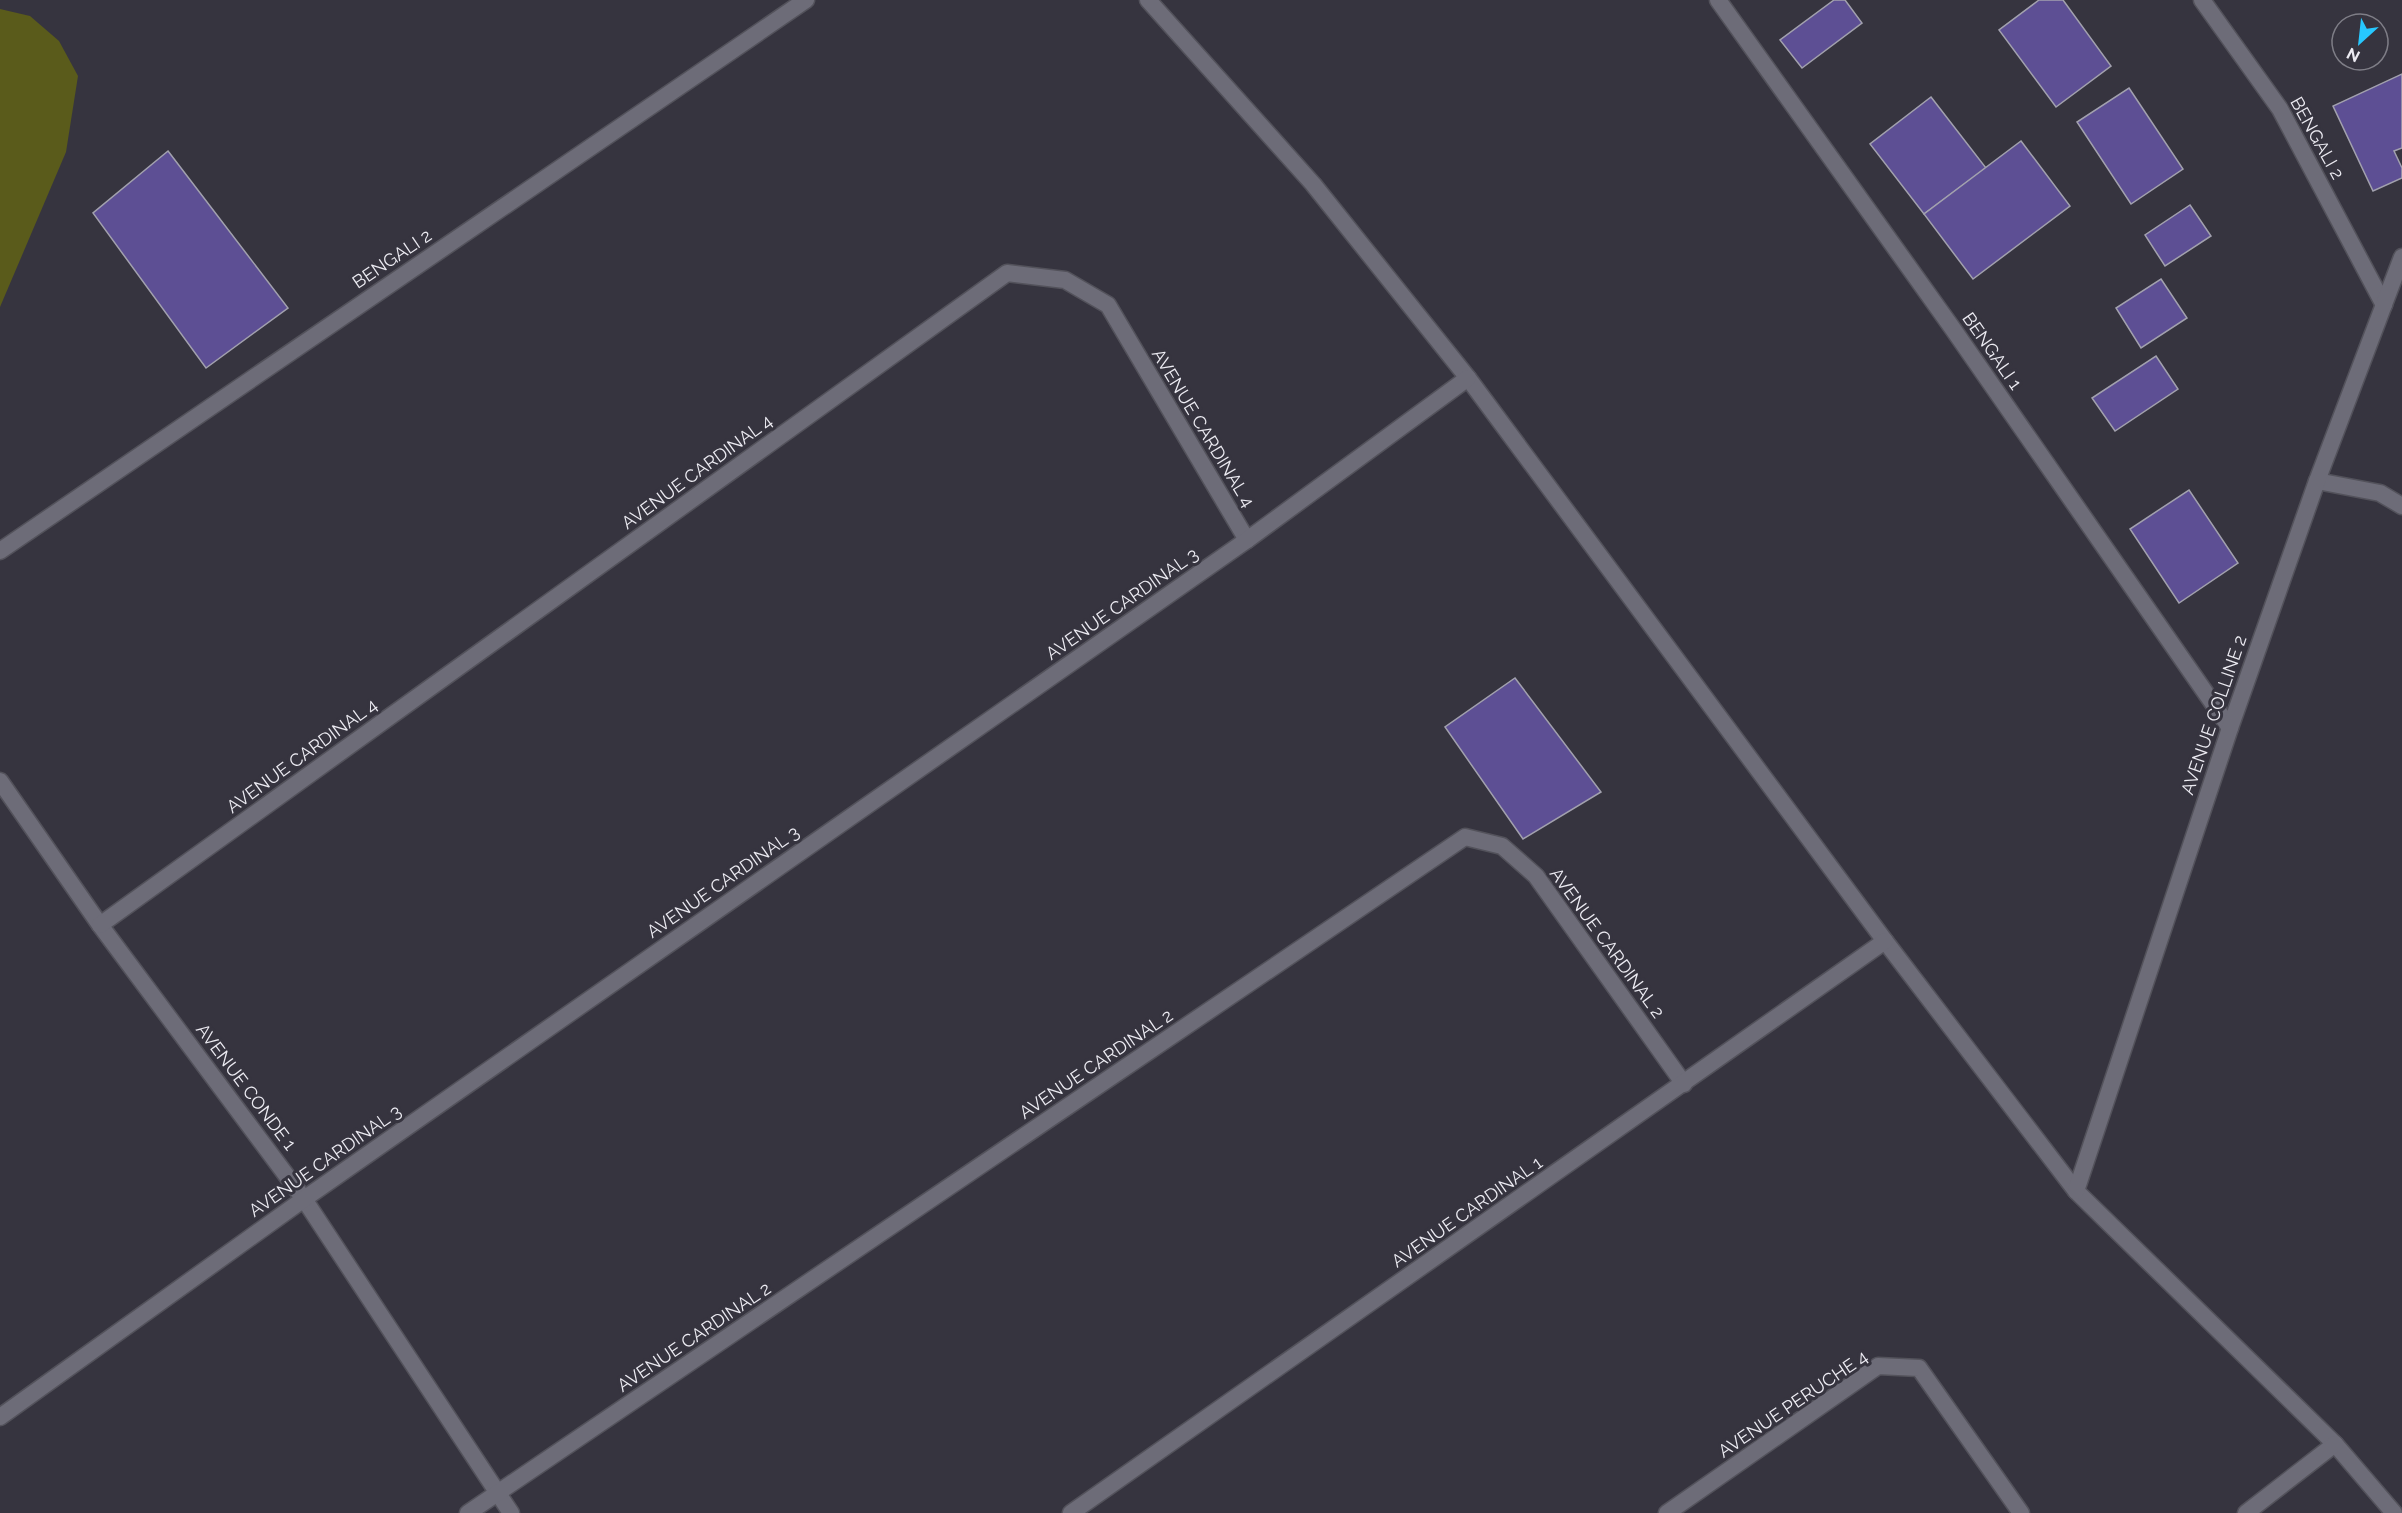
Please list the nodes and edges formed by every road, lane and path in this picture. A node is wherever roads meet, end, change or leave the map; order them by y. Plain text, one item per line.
1 (806, 0) edge
2 (1148, 0) edge
3 (1718, 0) edge
4 (2202, 0) edge
5 (2402, 256) edge
6 (2385, 304) junction
7 (1468, 378) junction
8 (2317, 481) junction
9 (2402, 506) edge
10 (1247, 540) junction
11 (0, 551) edge
12 (2230, 728) junction
13 (0, 781) edge
14 (100, 925) junction
15 (1885, 941) junction
16 (1684, 1084) junction
17 (2076, 1191) junction
18 (304, 1199) junction
19 (0, 1417) edge
20 (2335, 1444) junction
21 (498, 1493) junction
22 (468, 1513) edge
23 (511, 1513) edge
24 (1071, 1513) edge
25 (1667, 1513) edge
26 (2021, 1513) edge
27 (2246, 1513) edge
28 (2394, 1513) edge

1 - 11 street, BENGALI 2
2 - 7 street
3 - 12 street, BENGALI 1
4 - 6 street, BENGALI 2
5 - 6 street, AVENUE COLLINE 2
6 - 8 street, AVENUE COLLINE 2
7 - 10 street, AVENUE CARDINAL 3
7 - 15 street
8 - 9 street
8 - 12 street, AVENUE COLLINE 2
10 - 14 street, AVENUE CARDINAL 4
10 - 18 street, AVENUE CARDINAL 3
12 - 17 street, AVENUE COLLINE 2
13 - 14 street, AVENUE CONDE 1
14 - 18 street, AVENUE CONDE 1
15 - 16 street, AVENUE CARDINAL 1
15 - 17 street
16 - 21 street, AVENUE CARDINAL 2
16 - 24 street, AVENUE CARDINAL 1
17 - 20 street
18 - 19 street, AVENUE CARDINAL 3
18 - 21 street, AVENUE CONDE 1
20 - 27 street
20 - 28 street
21 - 22 street, AVENUE CARDINAL 2
21 - 23 street, AVENUE CONDE 1
25 - 26 street, AVENUE PERUCHE 4

